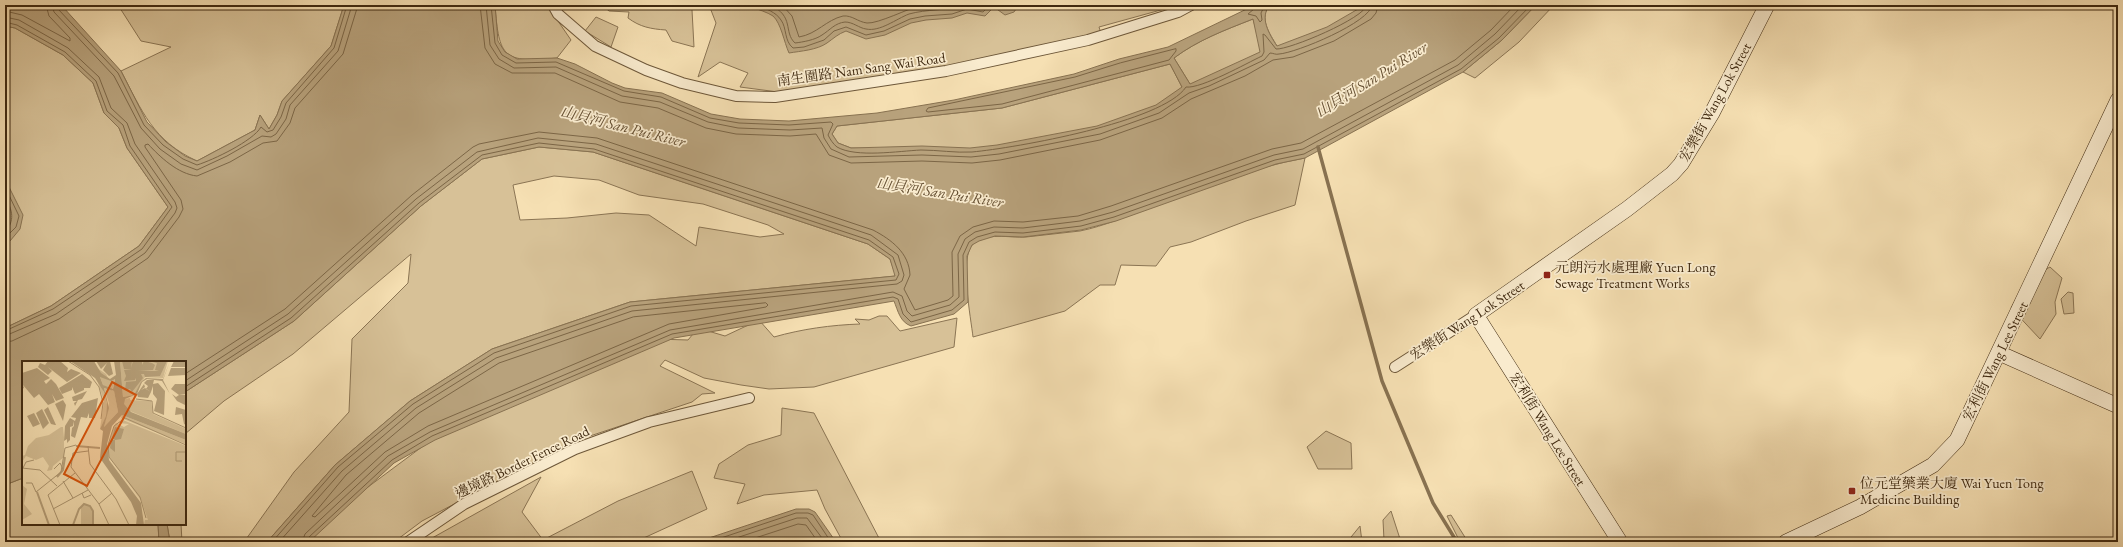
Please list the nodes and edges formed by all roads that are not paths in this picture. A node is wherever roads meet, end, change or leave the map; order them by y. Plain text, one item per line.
1 (553, 5) edge
2 (1191, 5) edge
3 (1767, 5) edge
4 (2118, 100) edge
5 (1476, 315) junction
6 (1999, 353) junction
7 (1395, 367) dead end
8 (749, 398) dead end
9 (2118, 406) edge
10 (408, 542) edge
11 (1620, 542) edge
12 (1786, 542) edge

1 - 2 street, 南生圍路 Nam Sang Wai Road
3 - 5 street, 宏樂街 Wang Lok Street
4 - 6 street, 宏利街 Wang Lee Street
5 - 7 street, 宏樂街 Wang Lok Street
5 - 11 street, 宏利街 Wang Lee Street
6 - 9 street
6 - 12 street, 宏利街 Wang Lee Street
8 - 10 street, 邊境路 Border Fence Road

